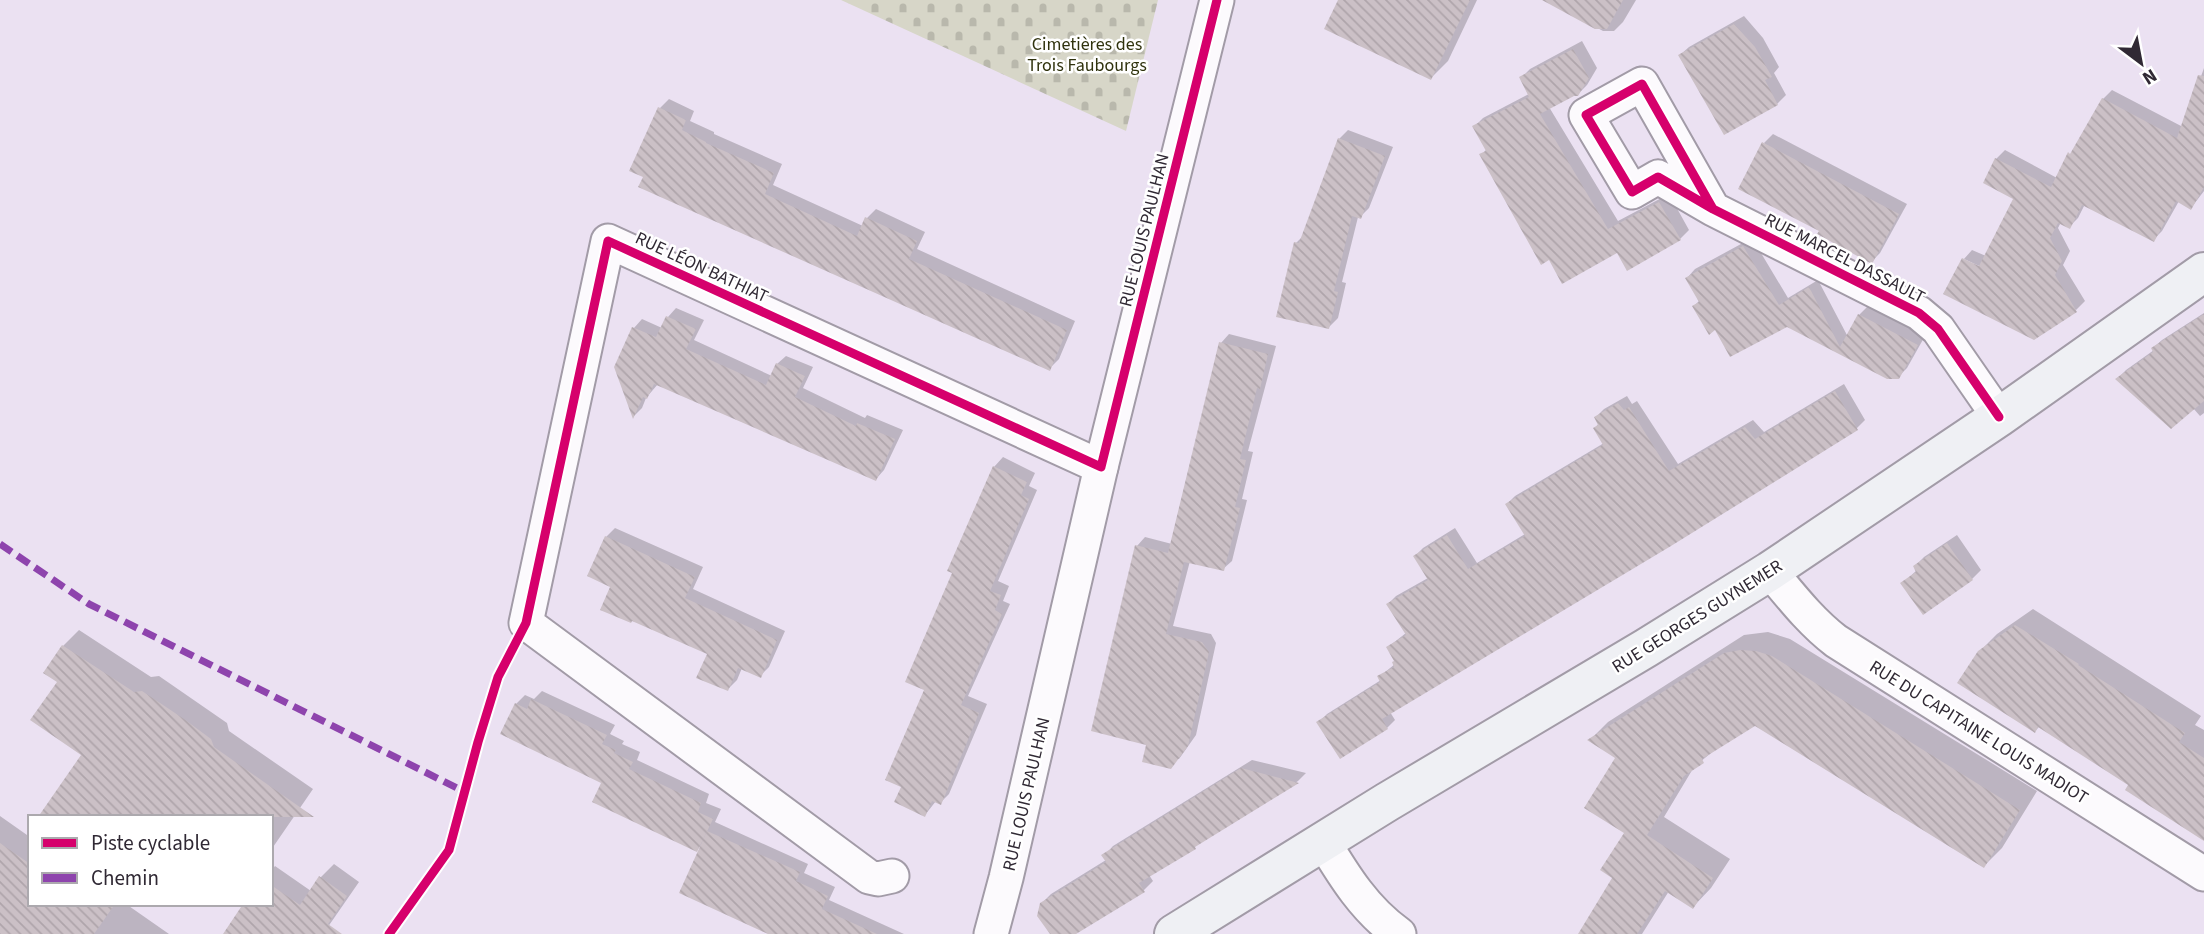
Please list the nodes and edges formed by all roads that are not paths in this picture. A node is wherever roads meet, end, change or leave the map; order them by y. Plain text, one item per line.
1 (1217, 0) edge
2 (1713, 209) dead end
3 (2204, 272) edge
4 (1999, 417) junction
5 (1101, 467) junction
6 (1770, 571) junction
7 (1323, 841) junction
8 (2204, 874) edge
9 (892, 876) dead end
10 (991, 934) edge
11 (1174, 934) edge
12 (1399, 934) edge

1 - 5 street, RUE LOUIS PAULHAN
2 - 4 street, RUE MARCEL DASSAULT
3 - 4 main road, RUE GEORGES GUYNEMER
4 - 6 main road, RUE GEORGES GUYNEMER
5 - 9 street, RUE LÉON BATHIAT
5 - 10 street, RUE LOUIS PAULHAN
6 - 7 main road, RUE GEORGES GUYNEMER
6 - 8 street, RUE DU CAPITAINE LOUIS MADIOT
7 - 11 main road, RUE GEORGES GUYNEMER
7 - 12 street

